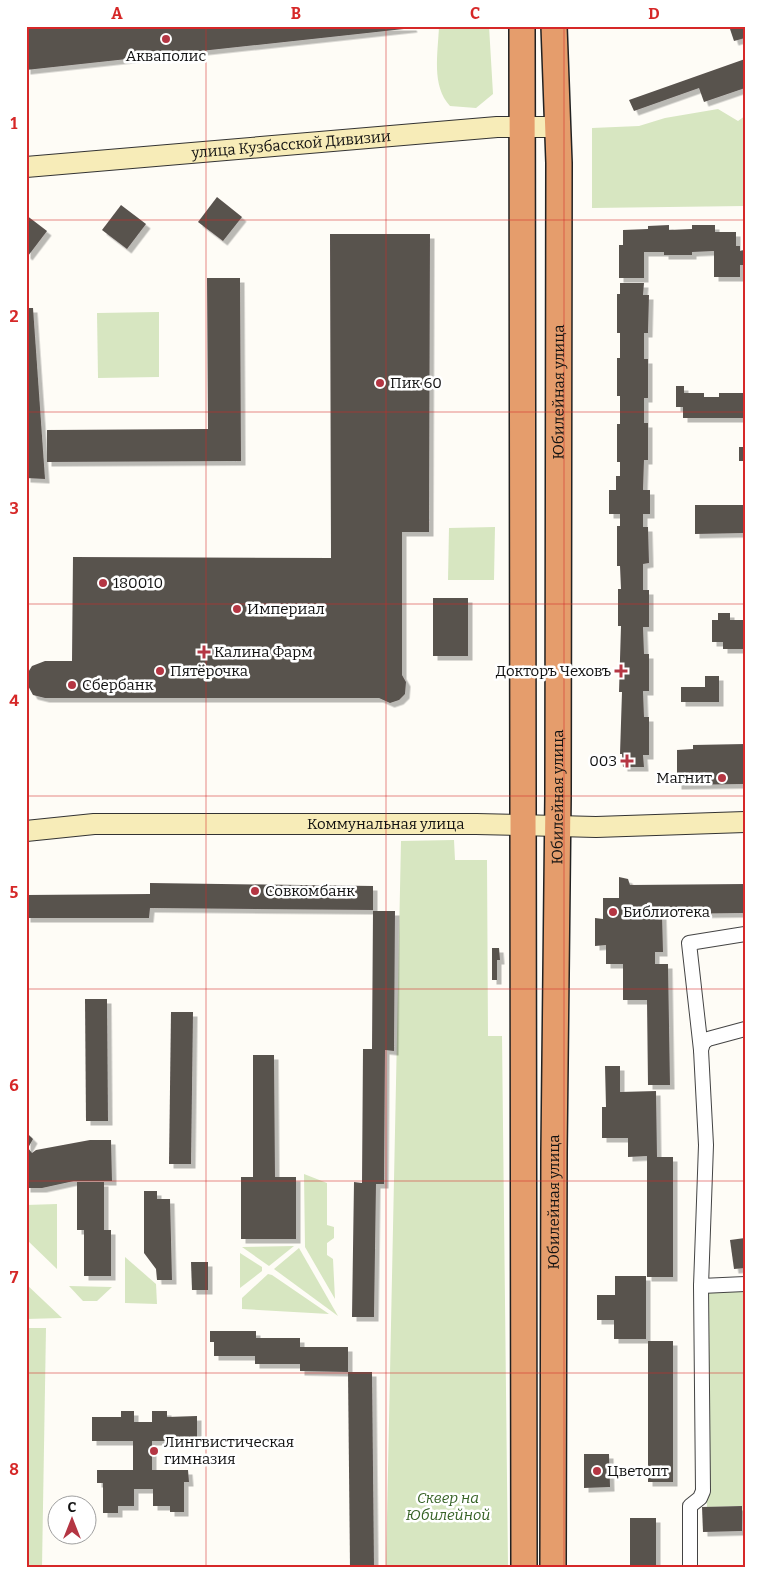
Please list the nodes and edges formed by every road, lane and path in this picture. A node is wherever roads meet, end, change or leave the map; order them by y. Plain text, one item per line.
1 (522, 26) edge
2 (554, 26) edge
3 (523, 127) junction
4 (558, 127) junction
5 (26, 167) edge
6 (745, 822) edge
7 (522, 826) junction
8 (557, 827) junction
9 (26, 830) edge
10 (745, 934) edge
11 (745, 1029) edge
12 (701, 1050) junction
13 (745, 1284) edge
14 (701, 1286) junction
15 (524, 1567) edge
16 (553, 1567) edge
17 (690, 1567) edge

1 - 3 highway, Юбилейная улица
2 - 4 highway, Юбилейная улица
3 - 4 main road, улица Кузбасской Дивизии
3 - 5 main road, улица Кузбасской Дивизии
3 - 7 highway, Юбилейная улица
4 - 8 highway, Юбилейная улица
6 - 8 main road, Коммунальная улица
7 - 8 main road, Коммунальная улица
7 - 9 main road, Коммунальная улица
7 - 15 highway, Юбилейная улица
8 - 16 highway, Юбилейная улица
10 - 12 street
11 - 12 street
12 - 14 street
13 - 14 street
14 - 17 street

